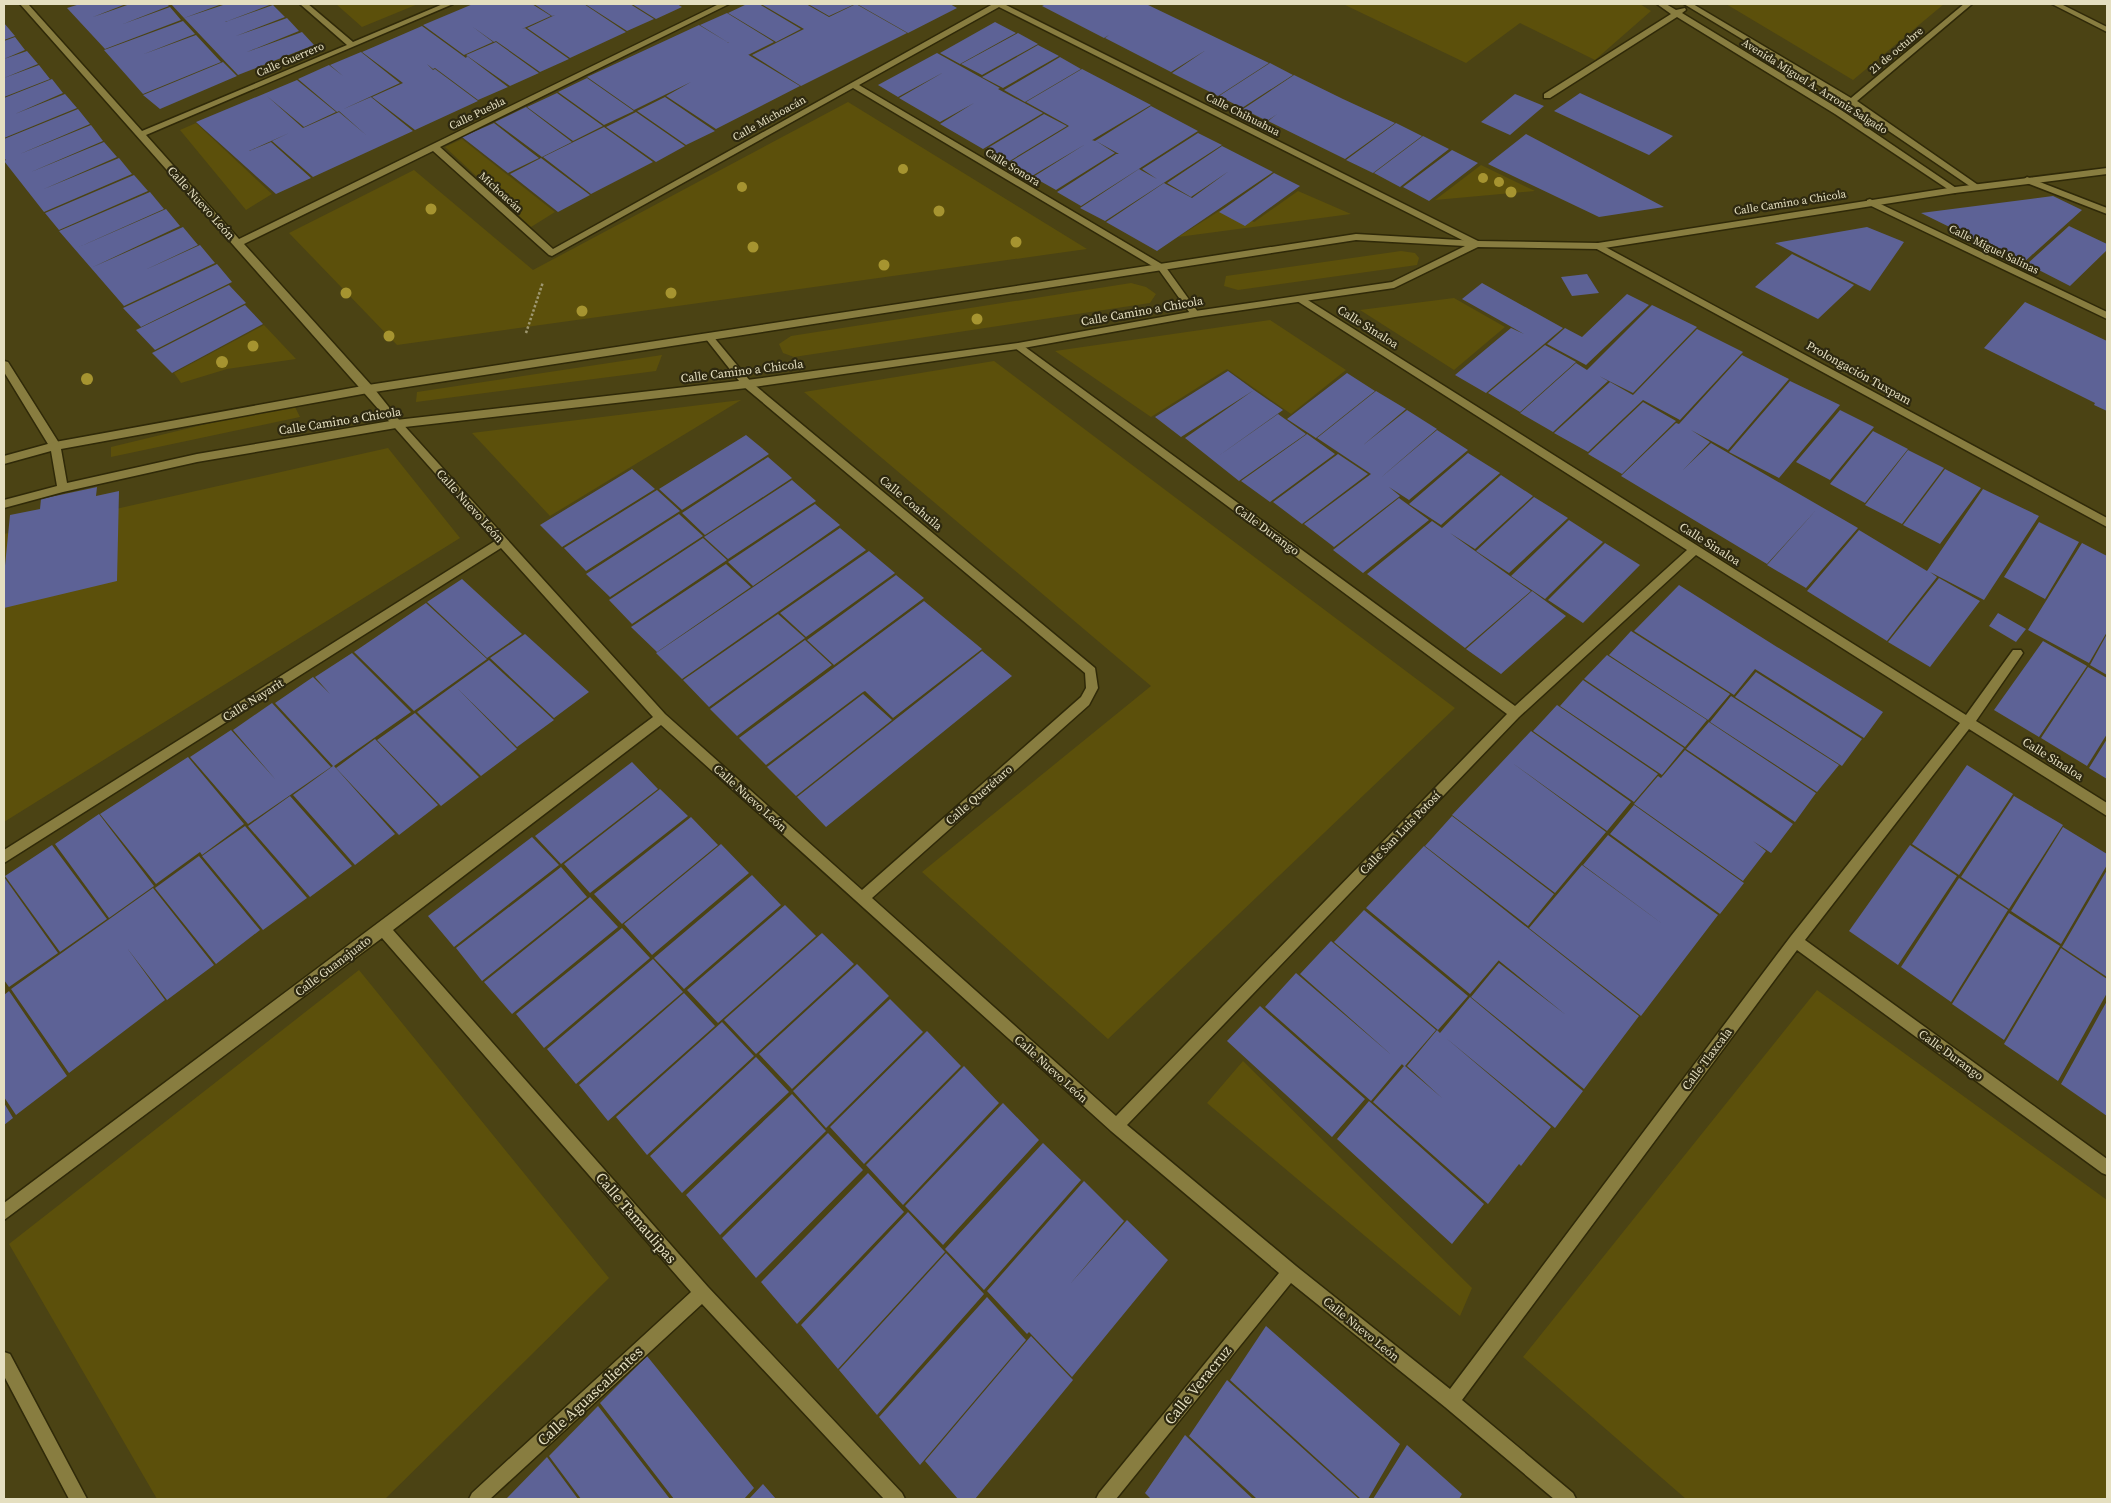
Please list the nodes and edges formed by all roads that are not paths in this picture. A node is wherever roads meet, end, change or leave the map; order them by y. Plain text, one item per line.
1 (24, 4) edge
2 (304, 4) edge
3 (449, 4) edge
4 (707, 4) edge
5 (725, 4) edge
6 (999, 4) edge
7 (1661, 4) edge
8 (1689, 4) edge
9 (1968, 4) edge
10 (2056, 4) edge
11 (715, 9) junction
12 (1677, 13) junction
13 (2107, 30) edge
14 (352, 45) junction
15 (852, 84) junction
16 (1547, 96) dead end
17 (1852, 102) junction
18 (1838, 112) junction
19 (140, 135) junction
20 (434, 147) junction
21 (2107, 171) edge
22 (2027, 180) junction
23 (1977, 187) junction
24 (1954, 190) junction
25 (1870, 202) junction
26 (2107, 210) edge
27 (238, 243) junction
28 (1477, 244) junction
29 (1598, 246) junction
30 (552, 253) joint
31 (1162, 268) junction
32 (1300, 299) junction
33 (1195, 314) junction
34 (2107, 316) edge
35 (709, 337) junction
36 (1018, 346) junction
37 (4, 364) edge
38 (747, 384) junction
39 (368, 388) junction
40 (396, 424) junction
41 (55, 446) junction
42 (4, 460) edge
43 (63, 488) junction
44 (4, 504) edge
45 (2107, 523) edge
46 (502, 542) junction
47 (1694, 550) junction
48 (2017, 653) dead end
49 (1092, 688) joint
50 (1515, 713) junction
51 (661, 718) junction
52 (1968, 722) junction
53 (2107, 810) edge
54 (4, 857) edge
55 (861, 899) junction
56 (383, 929) junction
57 (1796, 941) junction
58 (1116, 1126) junction
59 (2107, 1168) edge
60 (4, 1212) edge
61 (1290, 1272) junction
62 (702, 1293) junction
63 (4, 1360) edge
64 (1451, 1401) junction
65 (78, 1499) edge
66 (478, 1499) edge
67 (896, 1499) edge
68 (1106, 1499) edge
69 (1567, 1499) edge

1 - 19 street, Calle Nuevo León
2 - 14 street
3 - 14 street, Calle Guerrero
4 - 11 street
5 - 11 street, Calle Puebla
6 - 15 street, Calle Michoacán
6 - 28 street, Calle Chihuahua
7 - 12 street, Avenida Miguel A. Arroniz Salgado
8 - 12 street
8 - 17 street, Avenida Miguel A. Arroniz Salgado
9 - 17 street, 21 de octubre
10 - 13 street
11 - 20 street, Calle Puebla
12 - 16 street
12 - 18 street, Avenida Miguel A. Arroniz Salgado
14 - 19 street, Calle Guerrero
15 - 30 street, Calle Michoacán
15 - 31 street, Calle Sonora
17 - 18 street, 21 de octubre
17 - 23 street, Avenida Miguel A. Arroniz Salgado
18 - 24 street, Avenida Miguel A. Arroniz Salgado
19 - 27 street, Calle Nuevo León
20 - 27 street, Calle Puebla
20 - 30 street, Michoacán
21 - 22 street, Calle Camino a Chicola
22 - 23 street, Calle Camino a Chicola
22 - 26 street
23 - 24 street, Calle Camino a Chicola
24 - 25 street, Calle Camino a Chicola
25 - 29 street, Calle Camino a Chicola
25 - 34 street, Calle Miguel Salinas
27 - 39 street, Calle Nuevo León
28 - 29 street, Calle Camino a Chicola
28 - 31 street, Calle Camino a Chicola
28 - 32 street, Calle Camino a Chicola
29 - 45 street, Prolongación Tuxpam
31 - 33 street
31 - 35 street, Calle Camino a Chicola
32 - 33 street, Calle Camino a Chicola
32 - 47 street, Calle Sinaloa
33 - 36 street, Calle Camino a Chicola
35 - 38 street, Calle Coahuila
35 - 39 street, Calle Camino a Chicola
36 - 38 street, Calle Camino a Chicola
36 - 50 street, Calle Durango
37 - 41 street
38 - 40 street, Calle Camino a Chicola
38 - 49 street, Calle Coahuila
39 - 40 street, Calle Nuevo León
39 - 41 street, Calle Camino a Chicola
40 - 43 street, Calle Camino a Chicola
40 - 46 street, Calle Nuevo León
41 - 42 street, Calle Camino a Chicola
41 - 43 street
43 - 44 street, Calle Camino a Chicola
46 - 51 street, Calle Nuevo León
46 - 54 street, Calle Nayarit
47 - 50 street, Calle San Luis Potosí
47 - 52 street, Calle Sinaloa
48 - 52 street, Calle Tlaxcala
49 - 55 street, Calle Querétaro
50 - 58 street, Calle San Luis Potosí
51 - 55 street, Calle Nuevo León
51 - 56 street, Calle Guanajuato
52 - 53 street, Calle Sinaloa
52 - 57 street, Calle Tlaxcala
55 - 58 street, Calle Nuevo León
56 - 60 street, Calle Guanajuato
56 - 62 street, Calle Tamaulipas
57 - 59 street, Calle Durango
57 - 64 street, Calle Tlaxcala
58 - 61 street, Calle Nuevo León
61 - 64 street, Calle Nuevo León
61 - 68 street, Calle Veracruz
62 - 66 street, Calle Aguascalientes
62 - 67 street, Calle Tamaulipas
63 - 65 street
64 - 69 street, Calle Nuevo León

